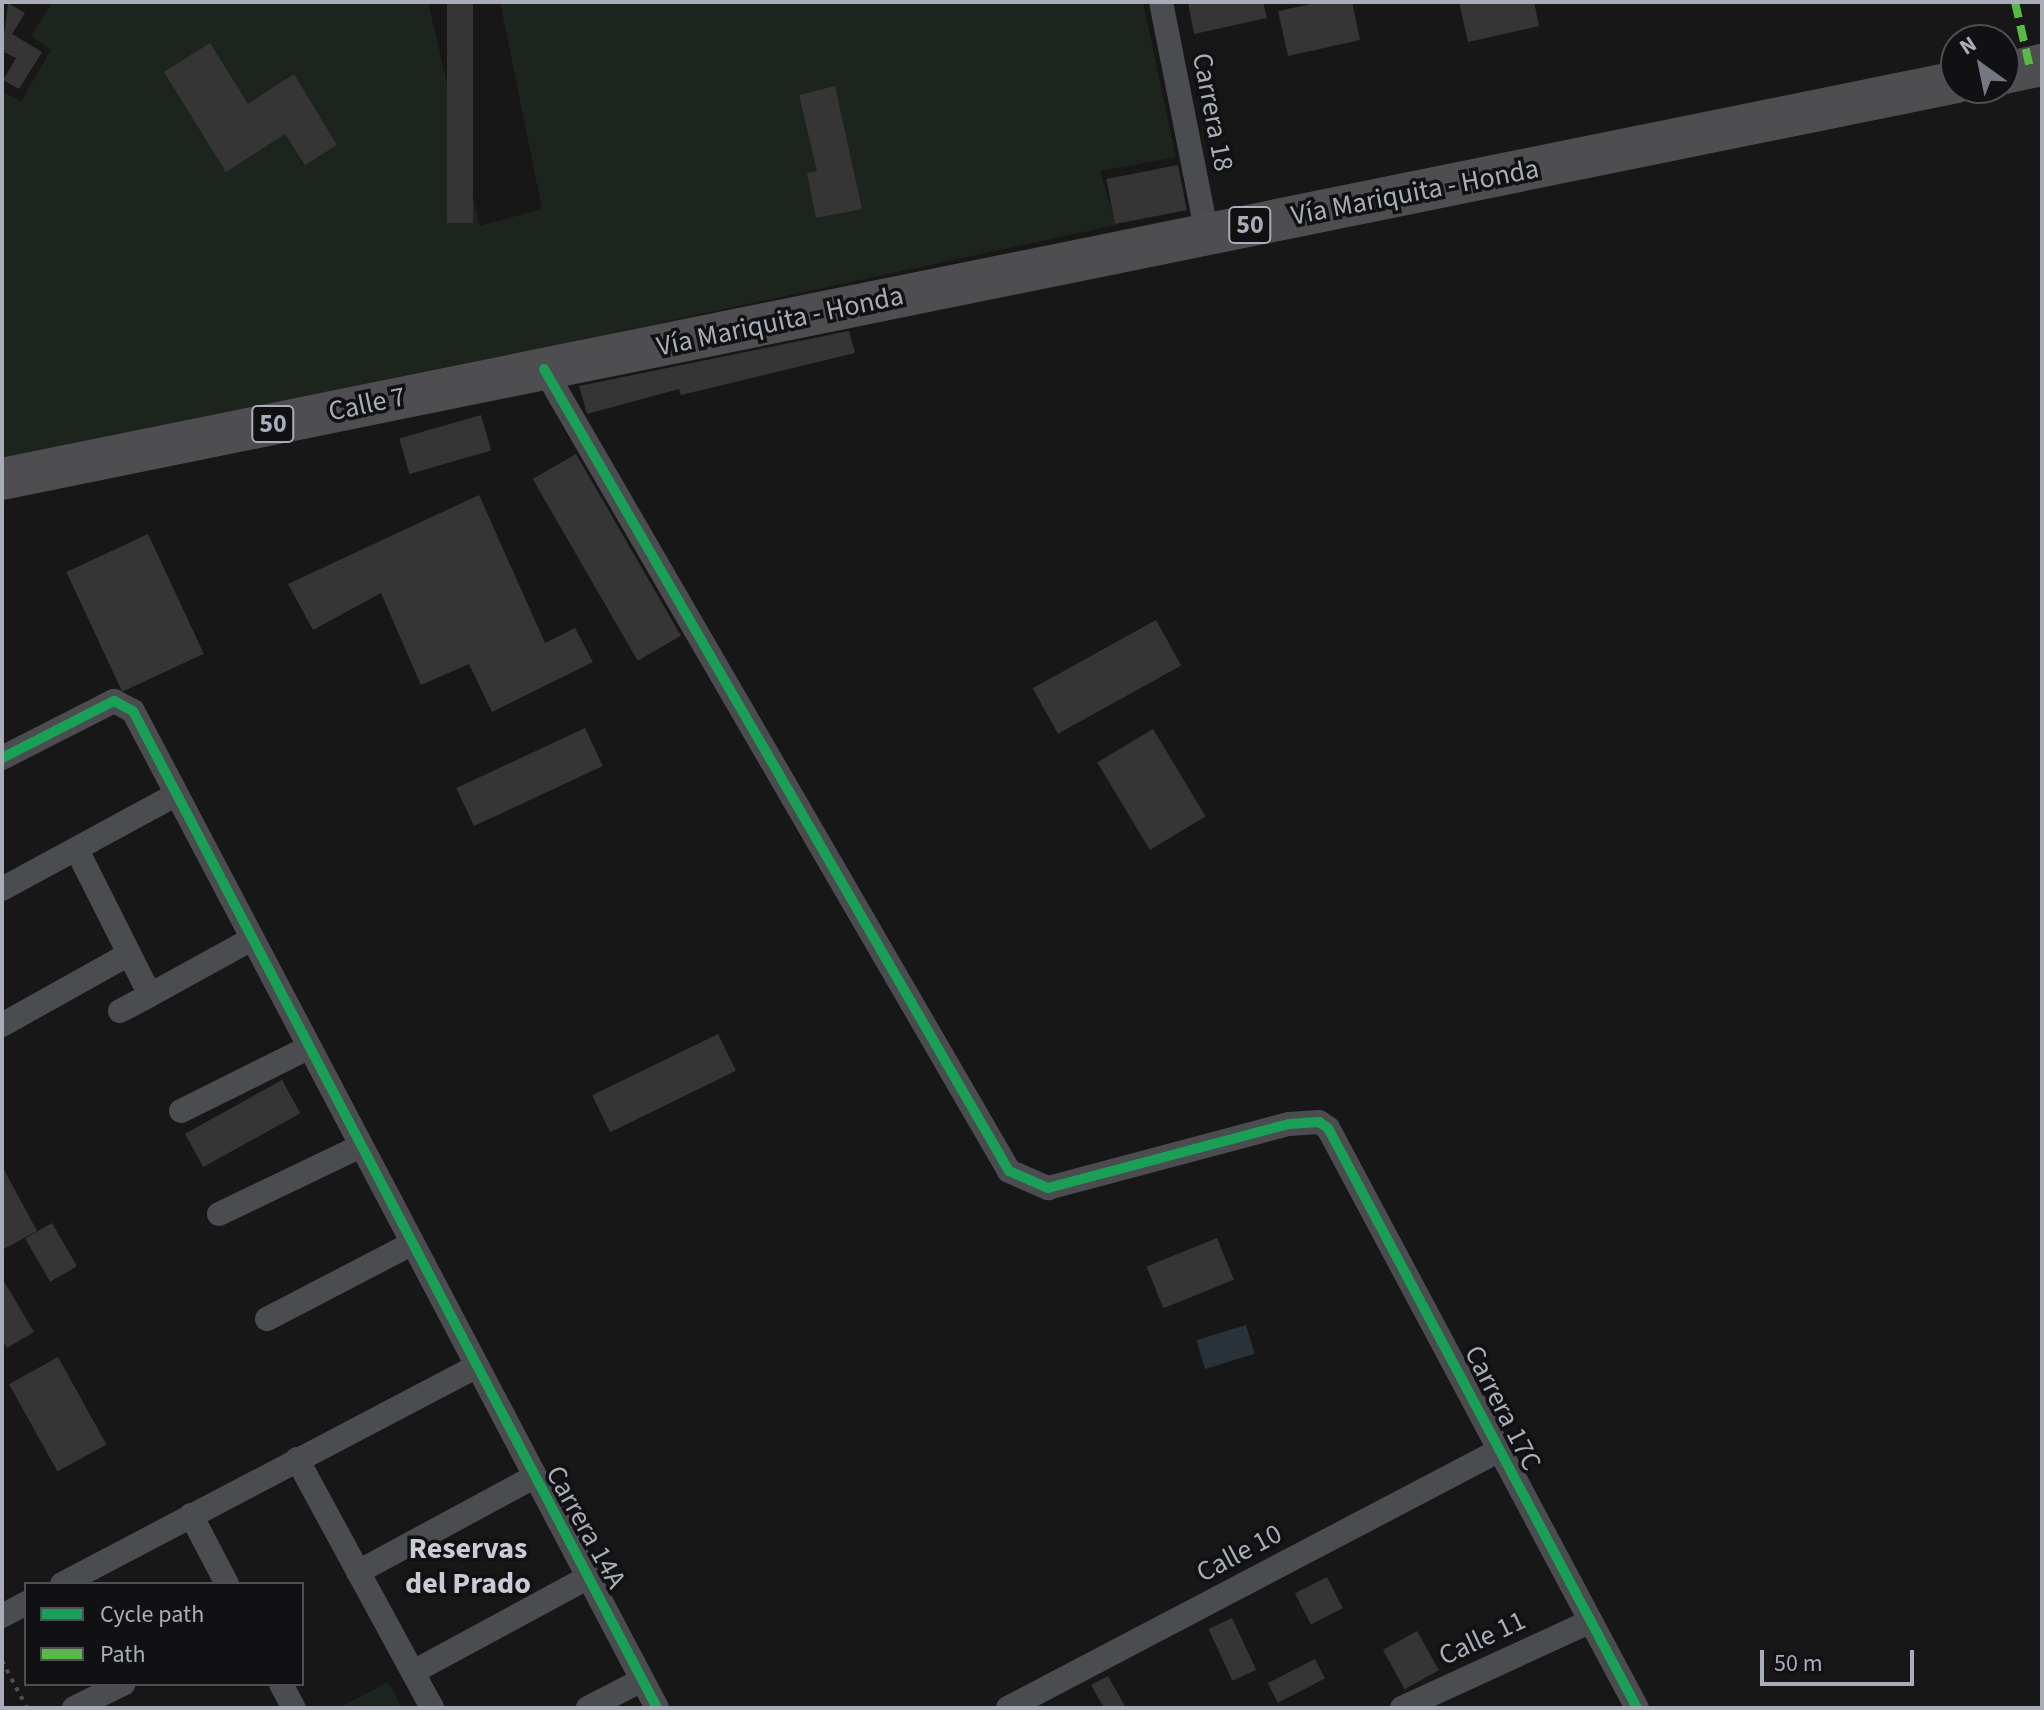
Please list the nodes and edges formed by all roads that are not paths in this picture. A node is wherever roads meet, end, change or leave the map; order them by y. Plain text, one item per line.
1 (1161, 2) edge
2 (2042, 65) edge
3 (2020, 70) edge
4 (1940, 85) edge
5 (1207, 234) junction
6 (544, 369) junction
7 (2, 479) edge
8 (2, 758) edge
9 (173, 796) junction
10 (77, 850) junction
11 (2, 889) edge
12 (250, 940) junction
13 (129, 954) junction
14 (150, 995) junction
15 (120, 1011) dead end
16 (2, 1025) edge
17 (308, 1048) junction
18 (181, 1111) dead end
19 (359, 1147) junction
20 (219, 1214) dead end
21 (409, 1245) junction
22 (267, 1319) dead end
23 (473, 1368) junction
24 (1498, 1451) junction
25 (297, 1459) junction
26 (532, 1478) junction
27 (191, 1515) junction
28 (358, 1572) junction
29 (587, 1578) junction
30 (66, 1582) edge
31 (226, 1582) edge
32 (24, 1604) edge
33 (2, 1616) edge
34 (1587, 1623) junction
35 (413, 1672) junction
36 (642, 1680) junction
37 (119, 1686) edge
38 (282, 1686) edge
39 (74, 1708) edge
40 (294, 1708) edge
41 (432, 1708) edge
42 (588, 1708) edge
43 (657, 1708) edge
44 (1008, 1708) edge
45 (1402, 1708) edge
46 (1637, 1708) edge

1 - 5 street, Carrera 18
2 - 3 highway
4 - 5 highway, Vía Mariquita - Honda / 50
5 - 6 highway, Vía Mariquita - Honda / 50
6 - 7 highway, Calle 7 / 50
6 - 24 street, Carrera 17C
8 - 9 street, Carrera 14A
9 - 10 street
9 - 12 street, Carrera 14A
10 - 11 street
10 - 13 street
12 - 14 street
12 - 17 street, Carrera 14A
13 - 14 street
13 - 16 street
14 - 15 street
17 - 18 street
17 - 19 street, Carrera 14A
19 - 20 street
19 - 21 street, Carrera 14A
21 - 22 street
21 - 23 street, Carrera 14A
23 - 25 street
23 - 26 street, Carrera 14A
24 - 34 street, Carrera 17C
24 - 44 street, Calle 10
25 - 27 street
25 - 28 street
26 - 28 street
26 - 29 street, Carrera 14A
27 - 30 street
27 - 31 street
28 - 35 street
29 - 35 street
29 - 36 street, Carrera 14A
32 - 33 street
34 - 45 street, Calle 11
34 - 46 street, Carrera 17C
35 - 41 street
36 - 42 street
36 - 43 street, Carrera 14A
37 - 39 street
38 - 40 street

